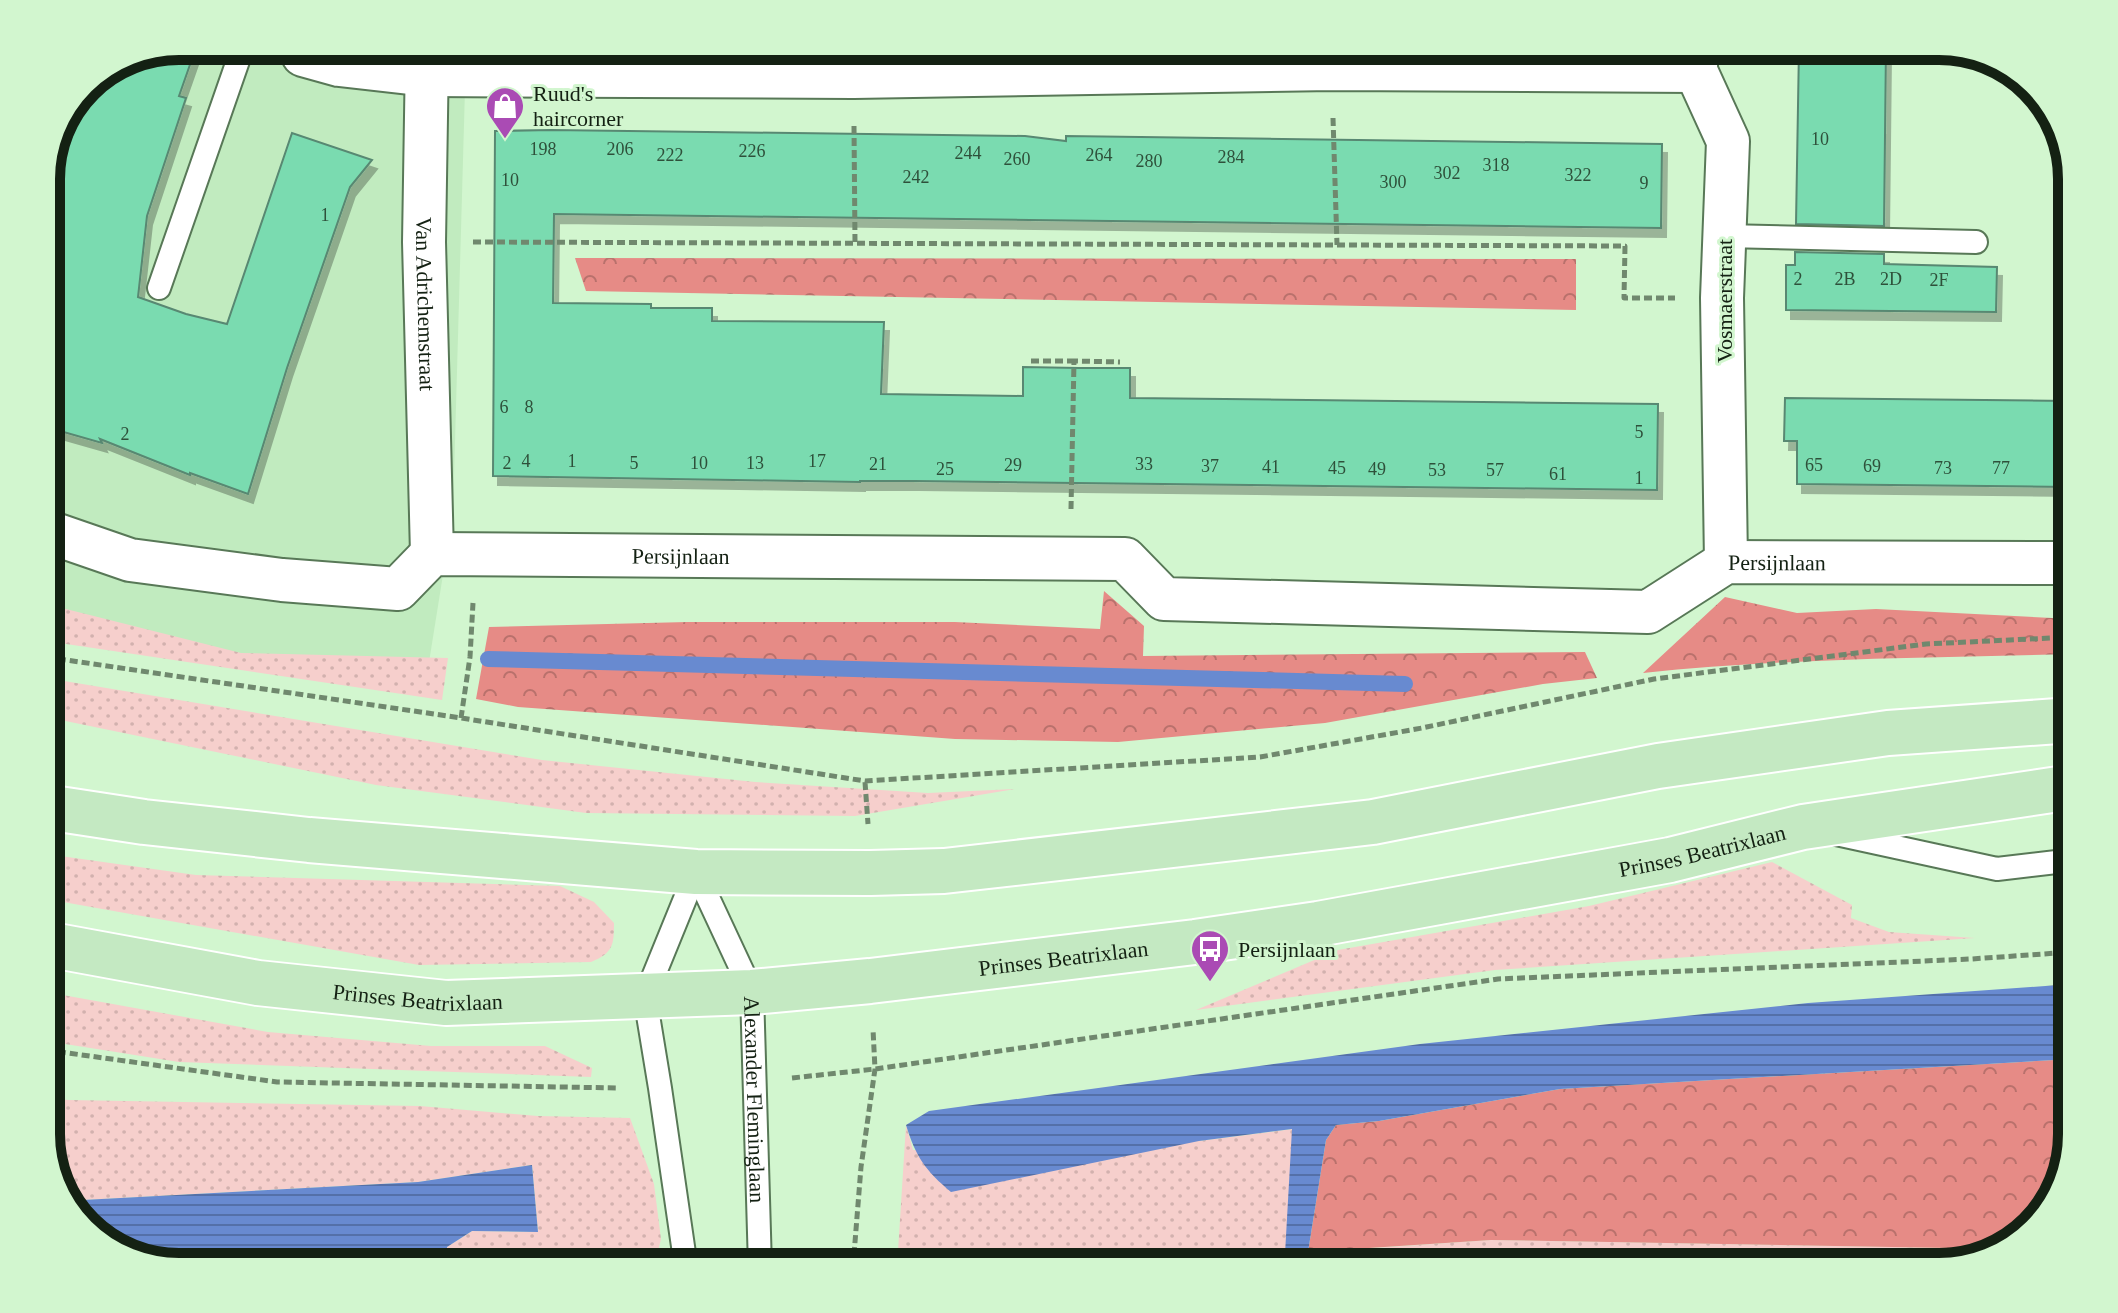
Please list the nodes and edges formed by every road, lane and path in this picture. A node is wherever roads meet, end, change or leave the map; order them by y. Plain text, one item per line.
1 (238, 60) edge
2 (321, 60) edge
3 (1660, 60) edge
4 (1696, 60) edge
5 (427, 65) edge
6 (1332, 69) junction
7 (854, 77) junction
8 (1724, 236) junction
9 (424, 242) junction
10 (1976, 242) dead end
11 (855, 243) junction
12 (1337, 245) junction
13 (159, 288) dead end
14 (1722, 298) junction
15 (1031, 361) dead end
16 (1074, 361) junction
17 (1120, 362) dead end
18 (60, 536) edge
19 (432, 554) junction
20 (477, 555) junction
21 (1069, 558) junction
22 (1726, 562) junction
23 (2058, 563) edge
24 (2058, 638) edge
25 (60, 659) edge
26 (461, 718) junction
27 (2058, 721) edge
28 (2058, 789) edge
29 (60, 809) edge
30 (1803, 827) junction
31 (2058, 862) edge
32 (696, 872) junction
33 (60, 947) edge
34 (2058, 953) edge
35 (752, 992) junction
36 (645, 997) junction
37 (60, 1052) edge
38 (754, 1082) junction
39 (660, 1088) junction
40 (683, 1253) edge
41 (760, 1253) edge

1 - 13 lane
2 - 5 street
3 - 6 street
4 - 8 street, Vosmaerstraat
5 - 7 street
5 - 9 street, Van Adrichemstraat
6 - 7 street
6 - 12 path
7 - 11 path
8 - 10 lane
8 - 14 street, Vosmaerstraat
9 - 11 path
9 - 19 street, Van Adrichemstraat
11 - 12 path
12 - 14 path
14 - 22 street, Vosmaerstraat
15 - 16 path
16 - 17 path
16 - 21 path
18 - 19 street
19 - 20 street, Persijnlaan
20 - 21 street, Persijnlaan
20 - 26 path
21 - 22 street, Persijnlaan
22 - 23 street, Persijnlaan
24 - 26 path
25 - 26 path
27 - 32 main road
28 - 30 main road, Prinses Beatrixlaan
29 - 32 main road
30 - 31 lane
30 - 35 main road, Prinses Beatrixlaan
32 - 35 lane, Alexander Fleminglaan
32 - 36 lane
33 - 36 main road, Prinses Beatrixlaan
34 - 38 path
35 - 36 main road, Prinses Beatrixlaan
35 - 38 lane, Alexander Fleminglaan
36 - 39 lane
37 - 39 path
38 - 41 lane, Alexander Fleminglaan
39 - 40 lane

